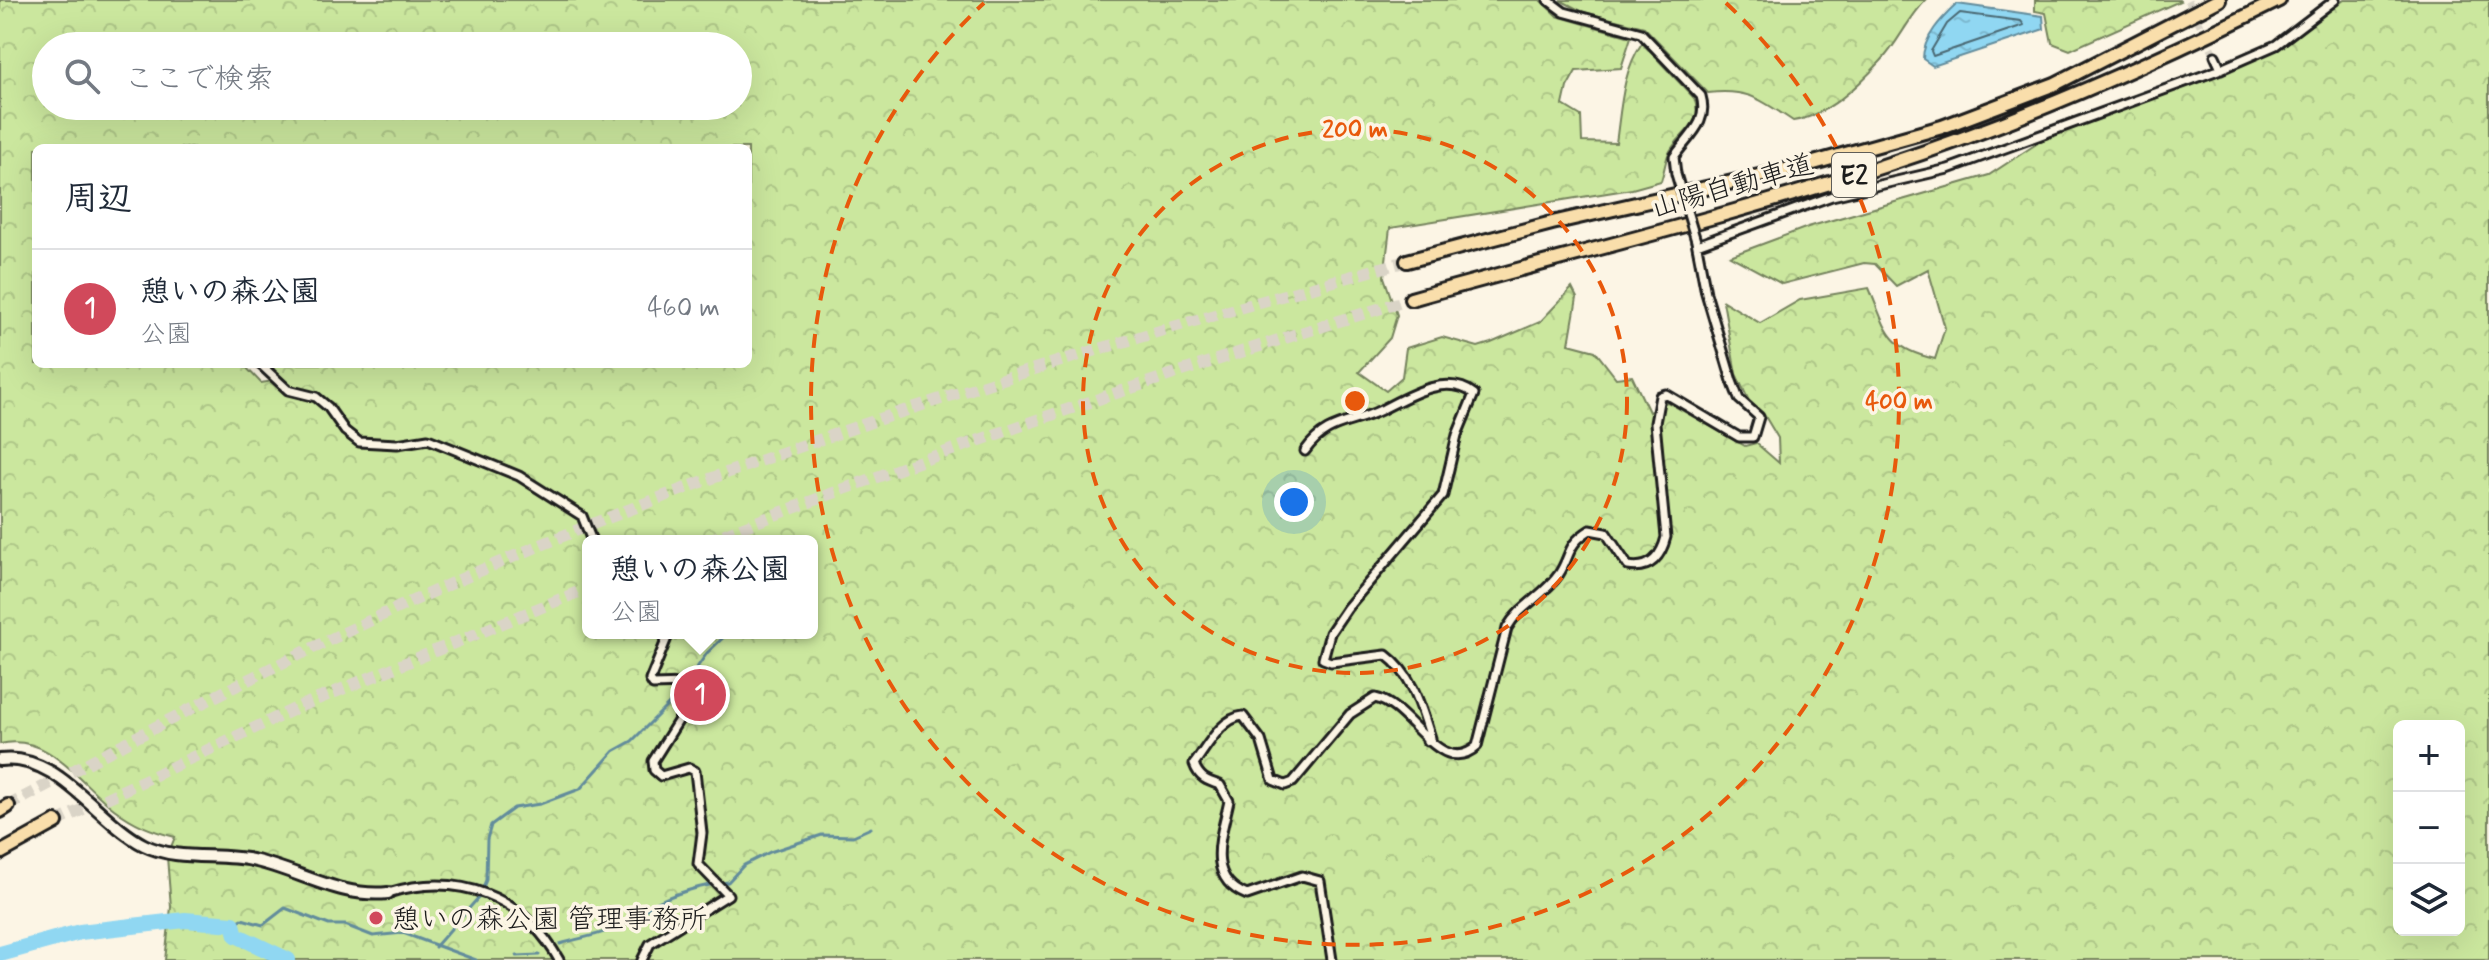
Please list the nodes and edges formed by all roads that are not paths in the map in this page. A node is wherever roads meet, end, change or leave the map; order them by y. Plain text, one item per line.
1 (1548, 0) edge
2 (2219, 0) edge
3 (2279, 0) edge
4 (2335, 0) edge
5 (2215, 56) tunnel mouth
6 (2221, 69) junction
7 (1696, 243) junction
8 (1407, 261) tunnel mouth
9 (1411, 299) tunnel mouth
10 (264, 368) edge
11 (1305, 451) dead end
12 (590, 535) edge
13 (667, 639) edge
14 (1427, 741) junction
15 (0, 760) edge
16 (56, 822) tunnel mouth
17 (0, 853) edge
18 (388, 893) joint
19 (559, 960) edge
20 (642, 960) edge
21 (1332, 960) edge

1 - 7 street, bridge
2 - 8 highway, 山陽自動車道 / E2
3 - 9 highway, 山陽自動車道 / E2
4 - 6 street
5 - 6 street
6 - 7 street
7 - 14 street
10 - 12 street
11 - 14 street
13 - 20 street
14 - 21 street
15 - 18 street
16 - 17 highway
18 - 19 street

